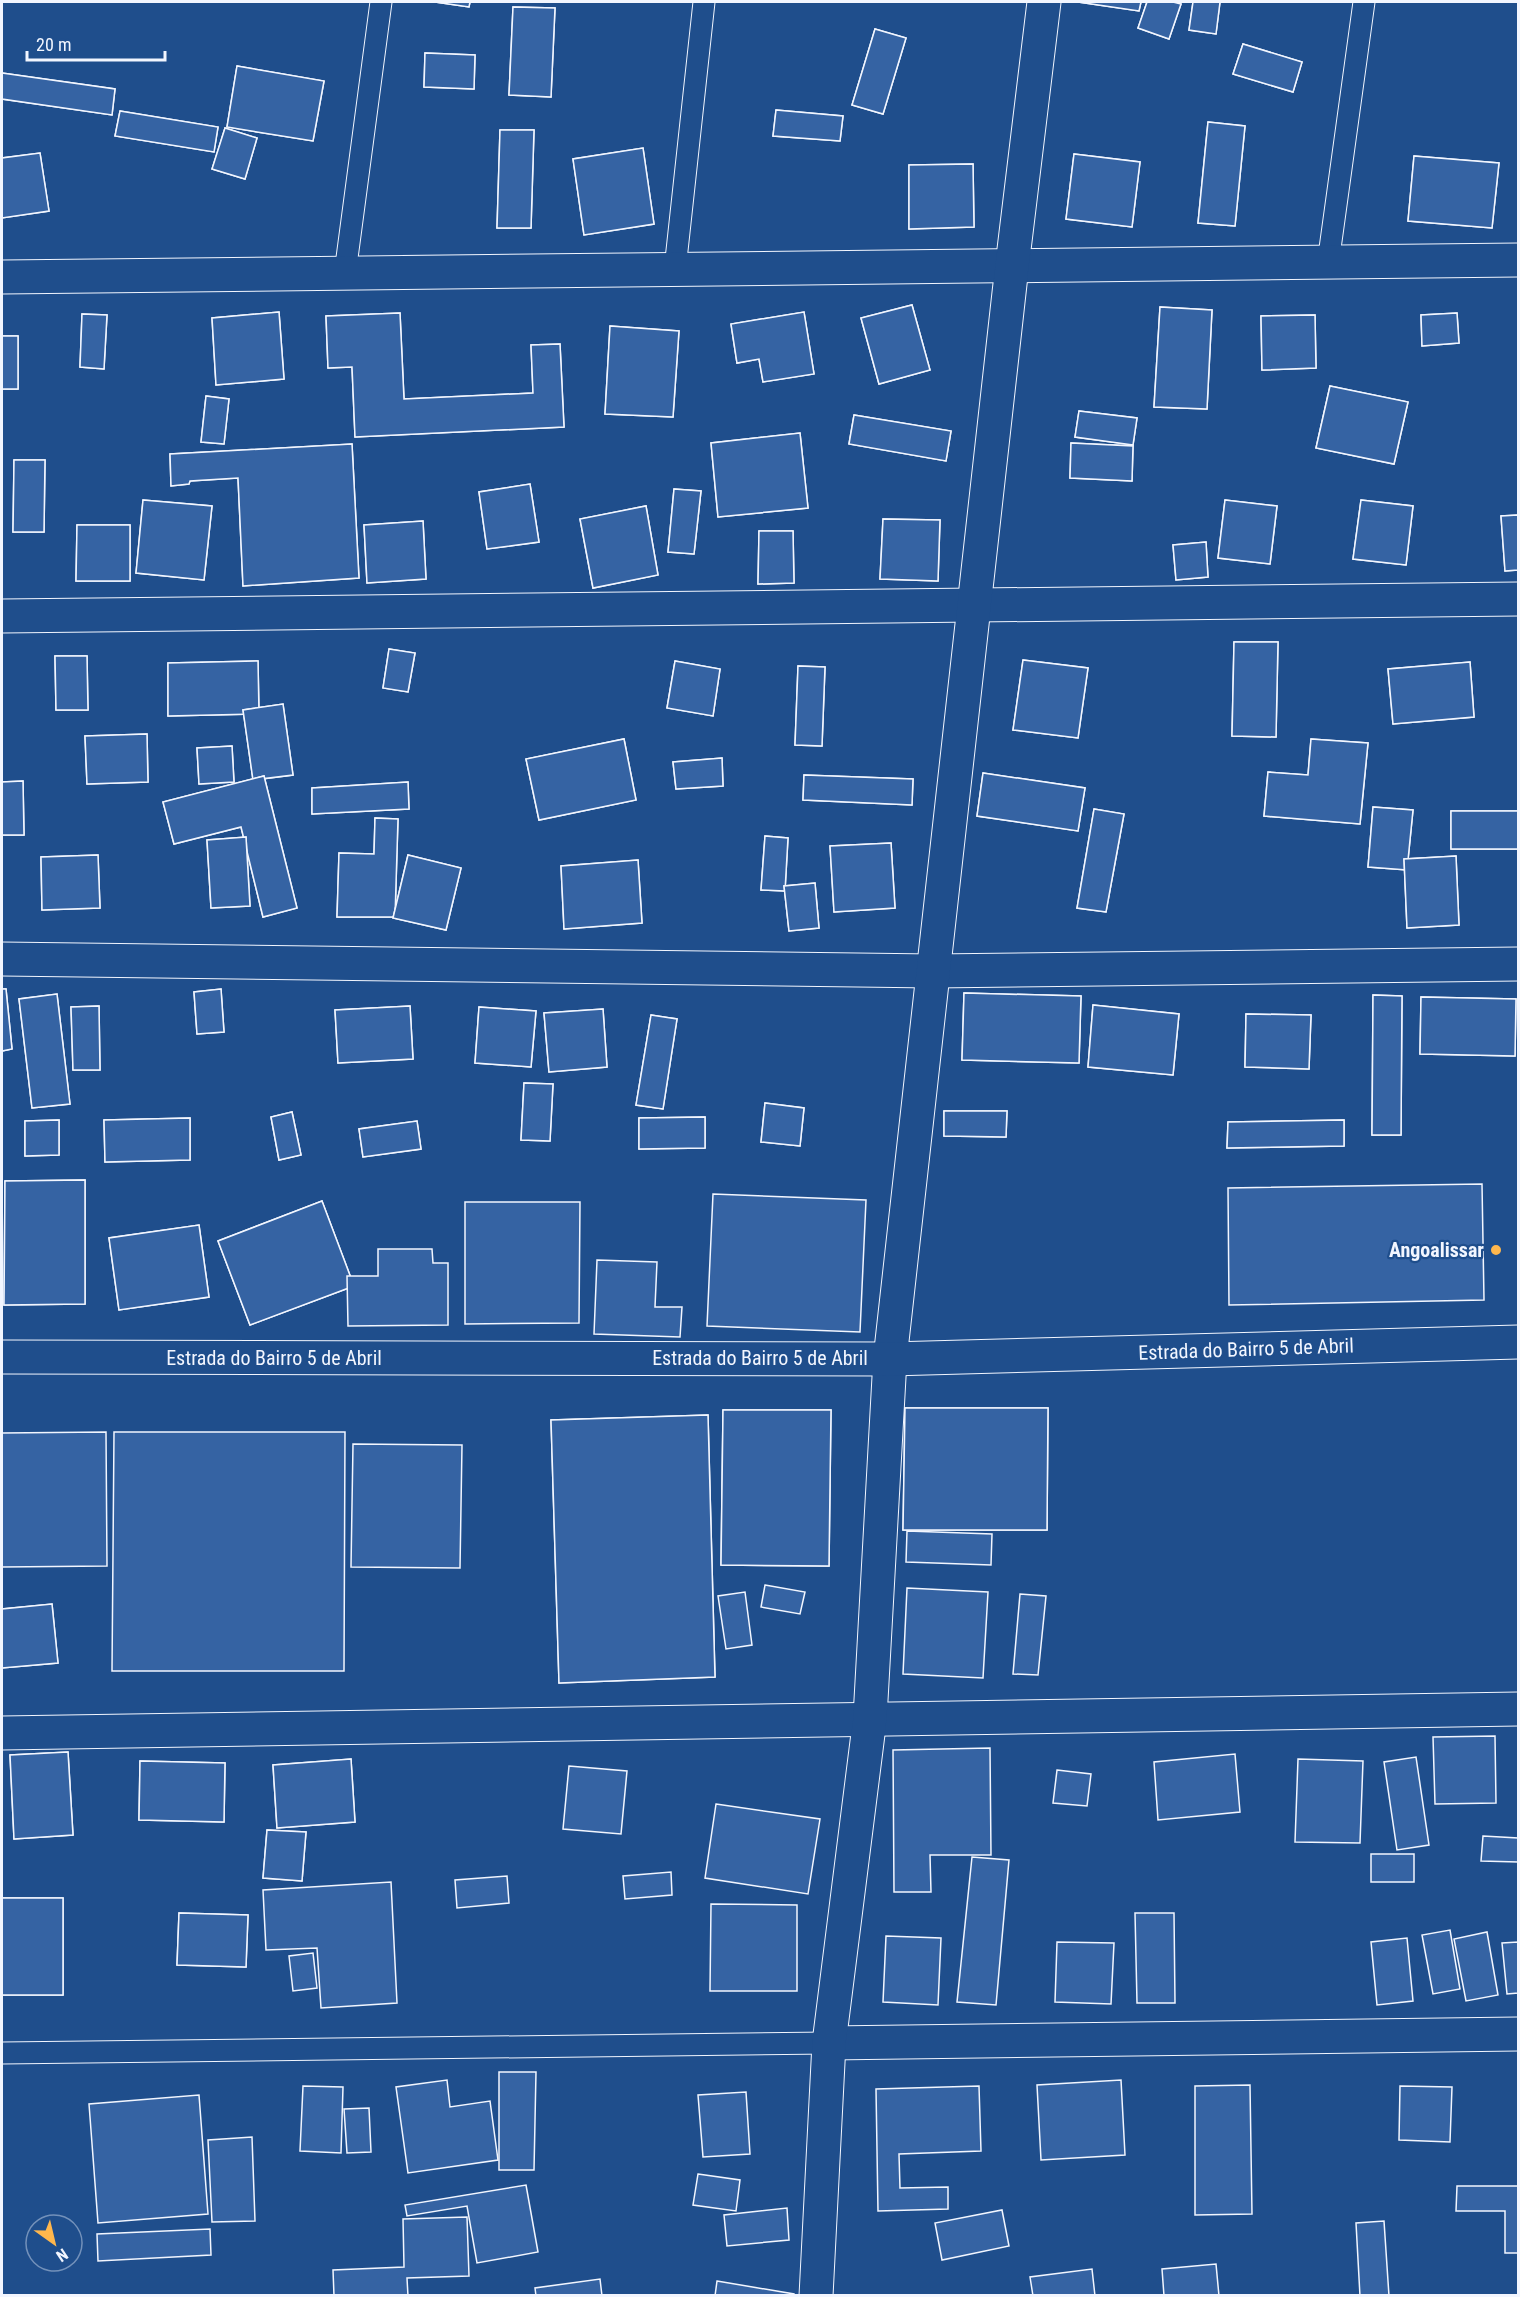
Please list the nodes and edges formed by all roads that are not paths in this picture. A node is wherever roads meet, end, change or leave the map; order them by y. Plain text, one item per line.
1 (381, 2) edge
2 (704, 2) edge
3 (1044, 2) edge
4 (1364, 2) edge
5 (1518, 260) edge
6 (1328, 262) junction
7 (1012, 266) junction
8 (675, 269) junction
9 (345, 273) junction
10 (2, 277) edge
11 (1518, 599) edge
12 (974, 605) junction
13 (2, 616) edge
14 (2, 959) edge
15 (1518, 964) edge
16 (933, 971) junction
17 (1518, 1342) edge
18 (2, 1357) edge
19 (890, 1359) junction
20 (1518, 1709) edge
21 (870, 1718) junction
22 (2, 1733) edge
23 (1518, 2034) edge
24 (829, 2043) junction
25 (2, 2053) edge
26 (816, 2295) edge

1 - 9 lane
2 - 8 lane
3 - 7 street
4 - 6 lane
5 - 6 street
6 - 7 street
7 - 8 street
7 - 12 street
8 - 9 street
9 - 10 street
11 - 12 street
12 - 13 street
12 - 16 street
14 - 16 street
15 - 16 street
16 - 19 street
17 - 19 street, Estrada do Bairro 5 de Abril
18 - 19 street, Estrada do Bairro 5 de Abril
19 - 21 street
20 - 21 street
21 - 22 street
21 - 24 street
23 - 24 street
24 - 25 lane
24 - 26 street

